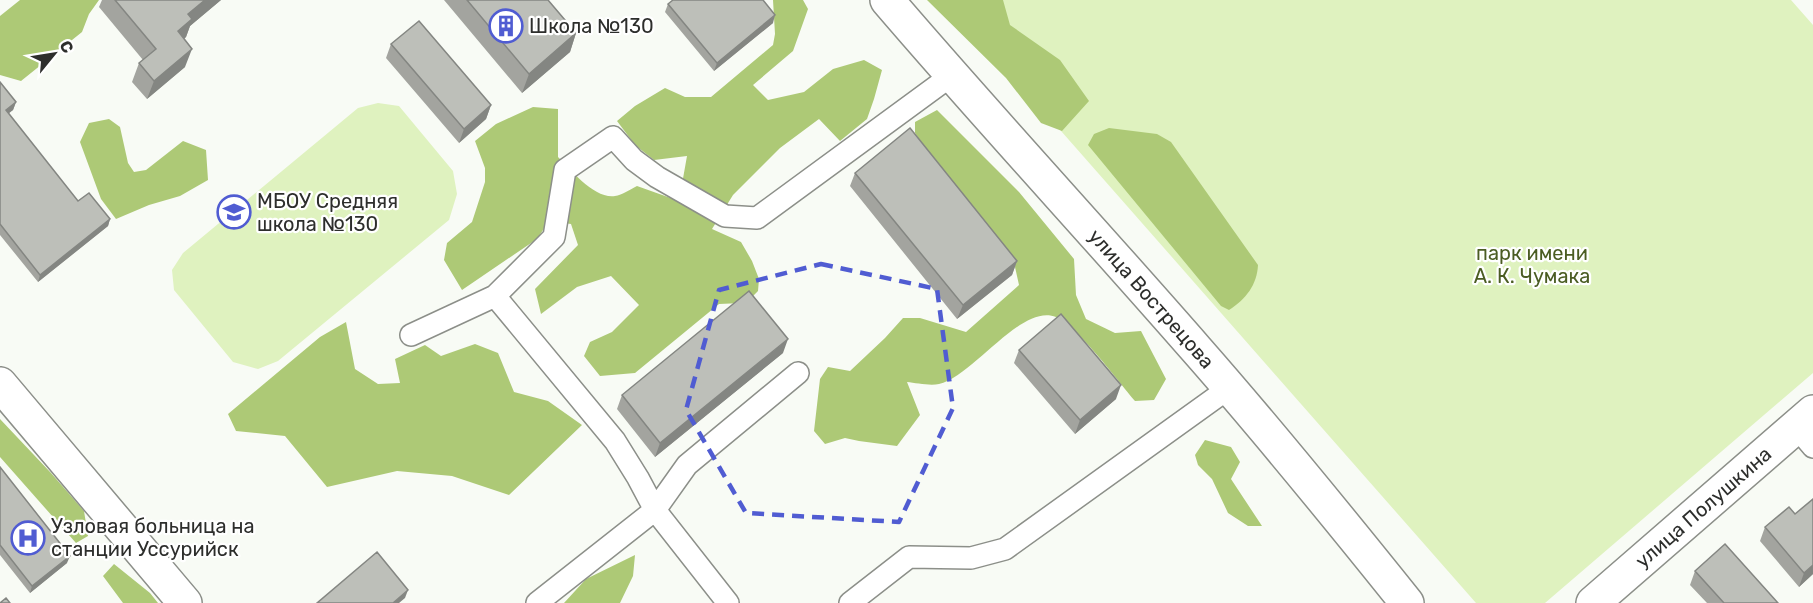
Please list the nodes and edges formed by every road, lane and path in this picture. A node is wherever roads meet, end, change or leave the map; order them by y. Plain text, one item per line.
1 (887, 0) edge
2 (952, 75) junction
3 (495, 296) junction
4 (411, 335) dead end
5 (798, 373) dead end
6 (0, 384) edge
7 (1229, 388) junction
8 (1807, 429) edge
9 (655, 510) junction
10 (185, 603) edge
11 (537, 603) edge
12 (728, 603) edge
13 (850, 603) edge
14 (1407, 603) edge
15 (1593, 603) edge

1 - 2 street, улица Вострецова
2 - 3 lane
2 - 7 street, улица Вострецова
3 - 4 lane
3 - 9 lane
5 - 9 lane
6 - 10 street
7 - 13 lane
7 - 14 street, улица Вострецова
8 - 15 street, улица Полушкина
9 - 11 lane
9 - 12 lane

